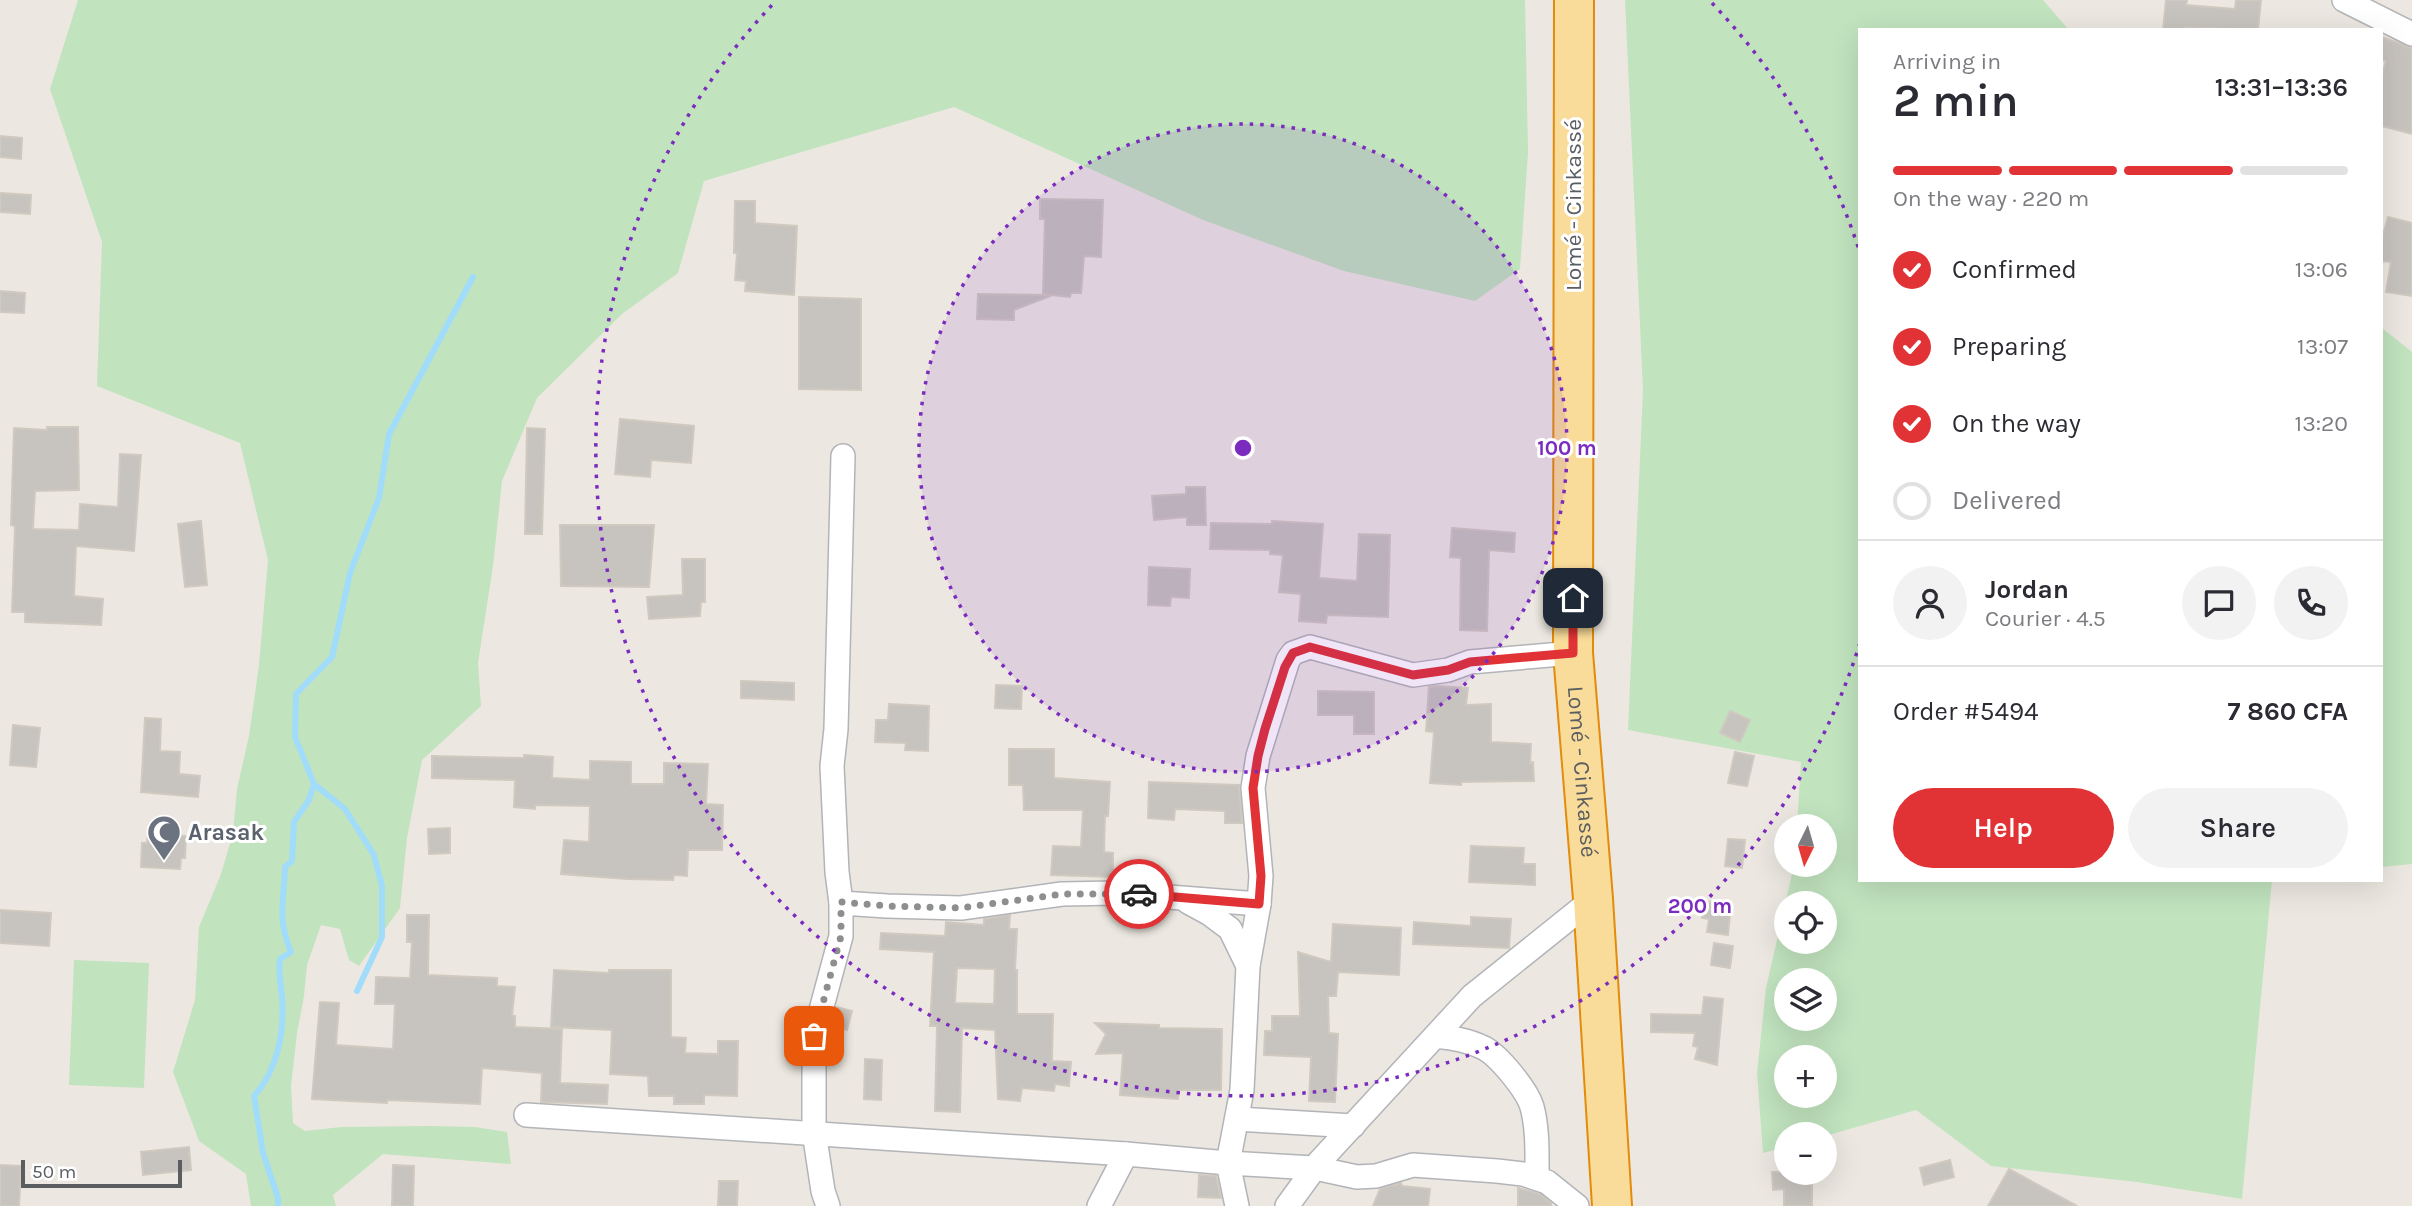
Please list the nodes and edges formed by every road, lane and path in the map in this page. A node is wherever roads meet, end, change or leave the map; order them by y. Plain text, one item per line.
1 (1574, 0) edge
2 (2344, 0) edge
3 (2412, 34) edge
4 (844, 456) dead end
5 (1573, 653) junction
6 (1178, 897) junction
7 (1593, 899) junction
8 (841, 902) junction
9 (1259, 904) junction
10 (1248, 966) junction
11 (1436, 1036) junction
12 (526, 1115) dead end
13 (1237, 1119) junction
14 (1353, 1126) junction
15 (814, 1132) junction
16 (1126, 1153) junction
17 (1228, 1163) junction
18 (1315, 1168) junction
19 (1537, 1178) junction
20 (828, 1206) edge
21 (1099, 1206) edge
22 (1237, 1206) edge
23 (1287, 1206) edge
24 (1577, 1206) edge
25 (1612, 1206) edge

1 - 5 highway, Lomé - Cinkassé
2 - 3 street
4 - 8 street
5 - 7 highway, Lomé - Cinkassé
5 - 9 street
6 - 8 street
6 - 9 street
6 - 10 street
7 - 11 street
7 - 25 highway, Lomé - Cinkassé
8 - 15 street
9 - 10 street
10 - 13 street
11 - 14 street
11 - 19 street
12 - 15 street
13 - 14 street
13 - 17 street
14 - 18 street
15 - 16 street
15 - 20 street
16 - 17 street
16 - 21 street
17 - 18 street
17 - 22 street
18 - 19 street
18 - 23 street
19 - 24 street

